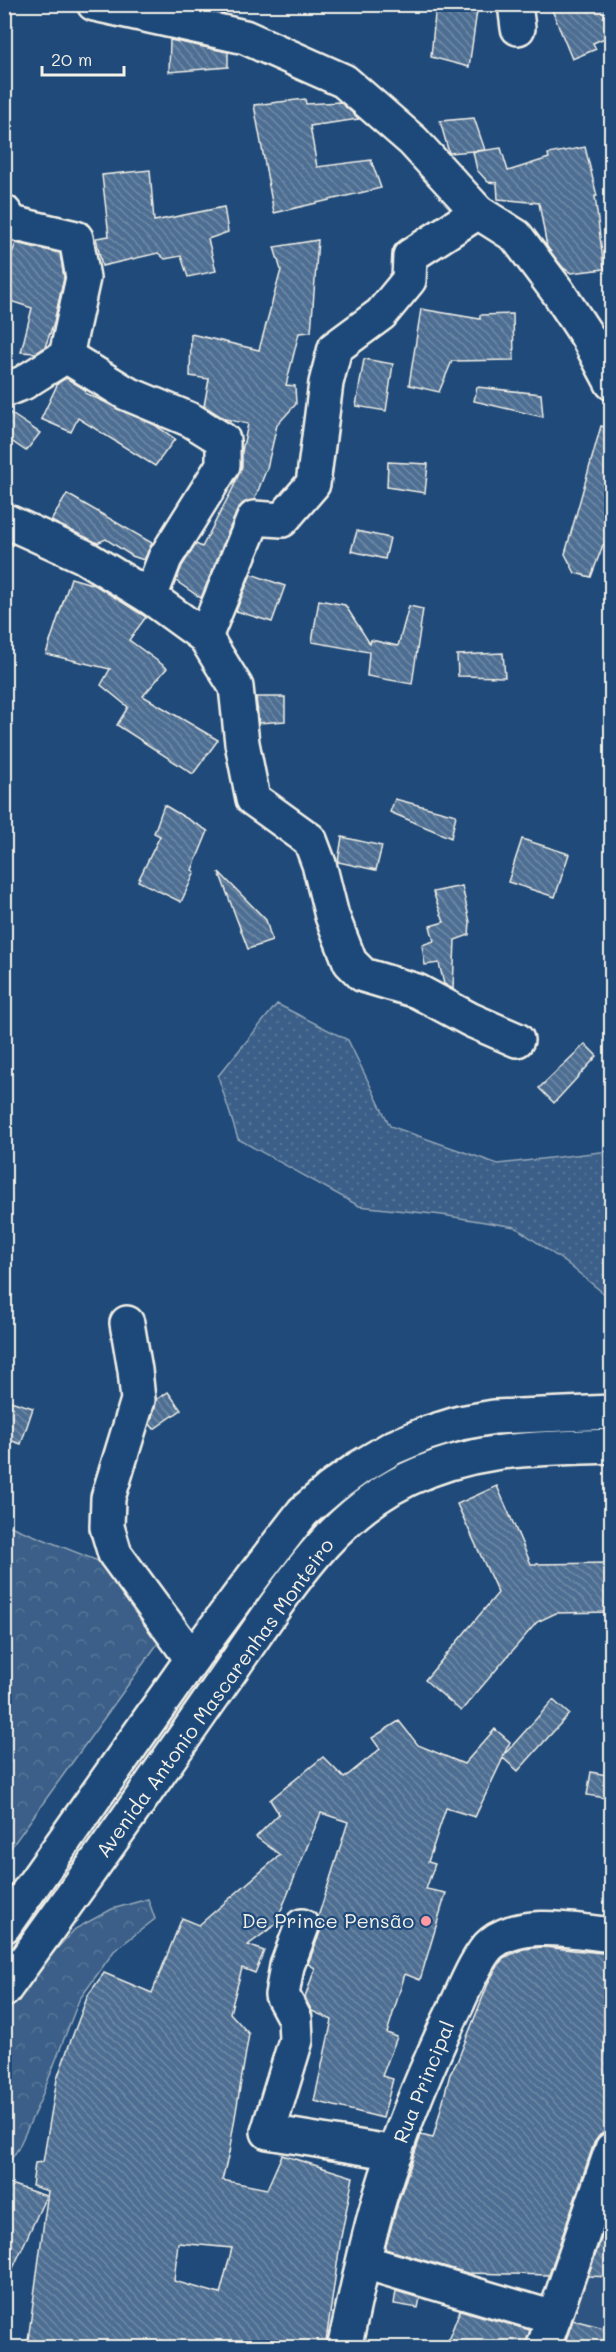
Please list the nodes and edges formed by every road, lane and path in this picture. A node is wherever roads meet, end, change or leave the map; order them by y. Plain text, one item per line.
1 (94, 4) edge
2 (4, 212) edge
3 (478, 212) junction
4 (66, 356) junction
5 (612, 383) edge
6 (4, 390) edge
7 (4, 520) edge
8 (150, 597) junction
9 (205, 638) junction
10 (517, 1040) dead end
11 (127, 1323) dead end
12 (612, 1412) edge
13 (612, 1446) edge
14 (192, 1659) junction
15 (4, 1926) edge
16 (302, 1926) dead end
17 (612, 1935) edge
18 (4, 1990) edge
19 (612, 2149) edge
20 (395, 2153) junction
21 (364, 2262) junction
22 (548, 2333) edge
23 (344, 2348) edge

1 - 3 street
2 - 4 street
3 - 5 street
3 - 9 street
4 - 6 street
4 - 8 street
7 - 8 street
8 - 9 street
9 - 10 street
11 - 14 street
12 - 14 street, Avenida Antonio Mascarenhas Monteiro
13 - 18 street, Avenida Antonio Mascarenhas Monteiro
14 - 15 street, Avenida Antonio Mascarenhas Monteiro
16 - 20 street
17 - 20 street, Rua Principal
19 - 22 street
20 - 21 street, Rua Principal
21 - 22 street
21 - 23 street, Rua Principal

